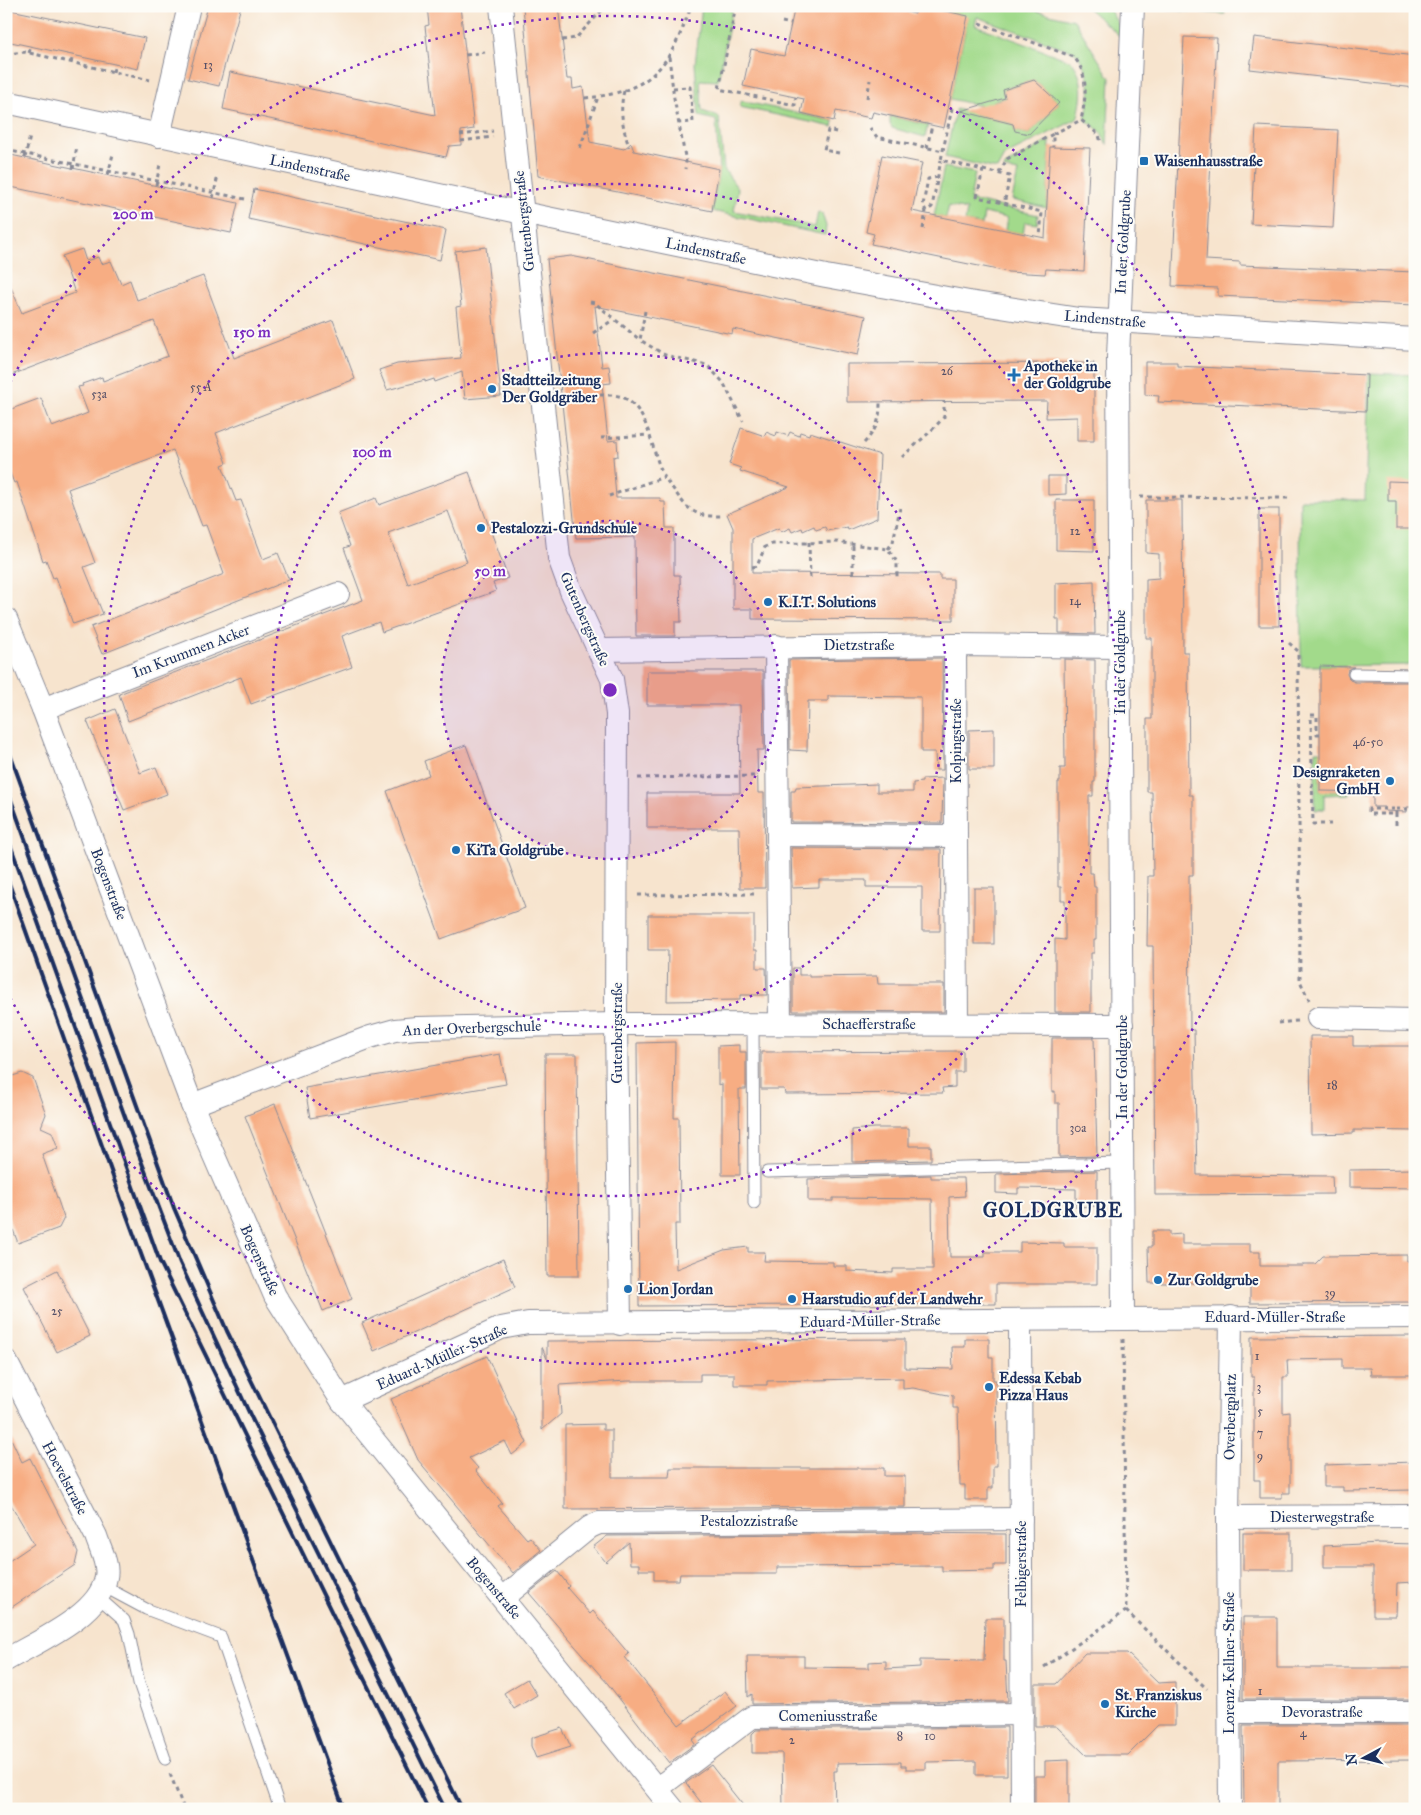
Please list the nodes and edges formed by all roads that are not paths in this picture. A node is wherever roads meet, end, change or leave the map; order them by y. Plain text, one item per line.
1 (189, 6) edge
2 (501, 6) edge
3 (1133, 6) edge
4 (6, 102) edge
5 (159, 136) junction
6 (523, 213) junction
7 (1119, 321) junction
8 (1415, 339) edge
9 (338, 594) dead end
10 (6, 619) edge
11 (955, 645) junction
12 (776, 646) junction
13 (1120, 647) junction
14 (599, 650) junction
15 (1354, 674) dead end
16 (1415, 675) edge
17 (43, 709) junction
18 (778, 835) junction
19 (956, 836) junction
20 (1318, 1018) road end
21 (1415, 1020) edge
22 (616, 1024) junction
23 (753, 1024) junction
24 (780, 1024) junction
25 (957, 1024) junction
26 (1122, 1025) junction
27 (192, 1105) junction
28 (1122, 1163) junction
29 (767, 1172) dead end
30 (754, 1203) dead end
31 (1231, 1317) junction
32 (1415, 1317) edge
33 (1124, 1319) junction
34 (1020, 1320) junction
35 (620, 1324) junction
36 (6, 1361) edge
37 (342, 1401) junction
38 (1415, 1516) edge
39 (1228, 1517) junction
40 (1021, 1519) junction
41 (101, 1592) junction
42 (503, 1598) junction
43 (6, 1660) edge
44 (1230, 1712) junction
45 (1415, 1712) edge
46 (1022, 1714) junction
47 (165, 1759) road end
48 (658, 1788) junction
49 (280, 1809) edge
50 (673, 1809) edge
51 (1022, 1809) edge
52 (1230, 1809) edge

1 - 5 street
2 - 6 street, Gutenbergstraße
3 - 7 street, In der Goldgrube
4 - 5 street, Lindenstraße
5 - 6 street, Lindenstraße
6 - 7 street, Lindenstraße
6 - 14 street, Gutenbergstraße
7 - 8 street, Lindenstraße
7 - 13 street, In der Goldgrube
9 - 17 street, Im Krummen Acker
10 - 17 street, Bogenstraße
11 - 12 street, Dietzstraße
11 - 13 street, Dietzstraße
11 - 19 street, Kolpingstraße
12 - 14 street, Dietzstraße
12 - 18 street
13 - 26 street, In der Goldgrube
14 - 22 street, Gutenbergstraße
15 - 16 lane
17 - 27 street, Bogenstraße
18 - 19 street
18 - 24 street
19 - 25 street, Kolpingstraße
20 - 21 street
22 - 23 street, Schaefferstraße
22 - 27 street, An der Overbergschule
22 - 35 street, Gutenbergstraße
23 - 24 street, Schaefferstraße
23 - 30 lane
24 - 25 street, Schaefferstraße
25 - 26 street, Schaefferstraße
26 - 28 street, In der Goldgrube
27 - 37 street, Bogenstraße
28 - 29 lane
28 - 33 street, In der Goldgrube
31 - 32 street, Eduard-Müller-Straße
31 - 33 street, Eduard-Müller-Straße
31 - 39 street, Overbergplatz
33 - 34 street, Eduard-Müller-Straße
34 - 35 street, Eduard-Müller-Straße
34 - 40 street, Felbigerstraße
35 - 37 street, Eduard-Müller-Straße
36 - 41 street, Hoevelstraße
37 - 42 street, Bogenstraße
38 - 39 street, Diesterwegstraße
39 - 44 street, Lorenz-Kellner-Straße
40 - 42 street, Pestalozzistraße
40 - 46 street, Felbigerstraße
41 - 43 street
41 - 47 lane
41 - 49 lane
42 - 48 street, Bogenstraße
44 - 45 street, Devorastraße
44 - 52 street, Lorenz-Kellner-Straße
46 - 48 street, Comeniusstraße
46 - 51 street, Felbigerstraße
48 - 50 street, Bogenstraße

